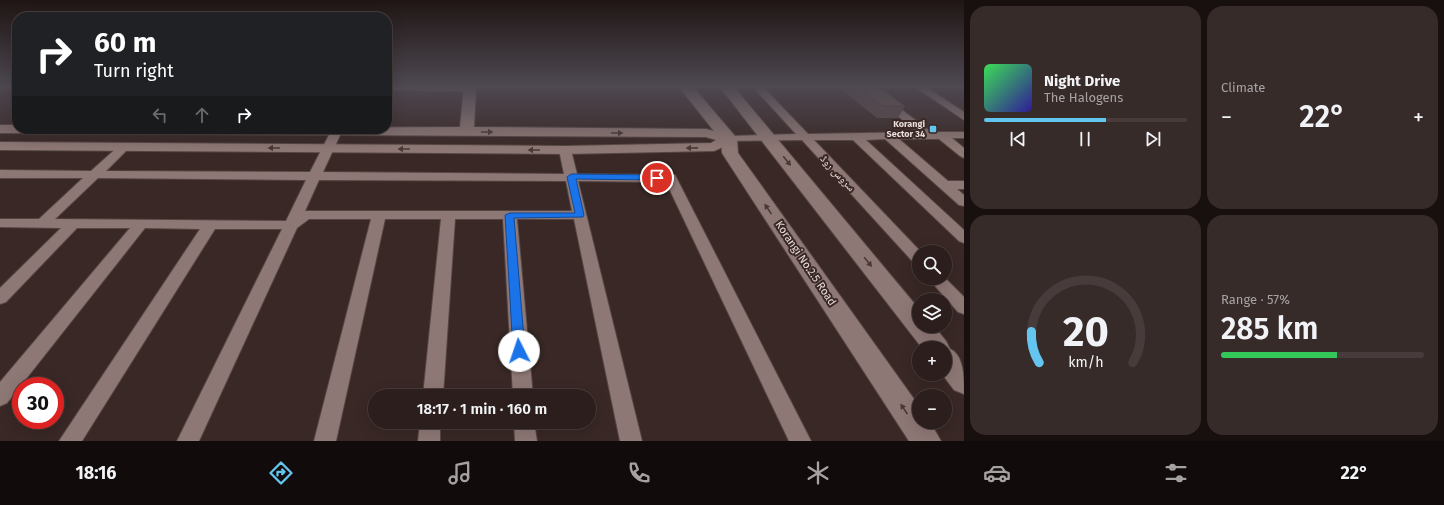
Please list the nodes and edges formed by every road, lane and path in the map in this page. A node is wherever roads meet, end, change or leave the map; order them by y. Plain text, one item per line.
1 (469, 108) edge
2 (703, 108) edge
3 (744, 108) edge
4 (777, 108) edge
5 (893, 108) edge
6 (951, 108) edge
7 (964, 116) edge
8 (0, 129) edge
9 (12, 129) edge
10 (392, 131) edge
11 (467, 132) junction
12 (153, 134) edge
13 (335, 134) edge
14 (928, 135) junction
15 (941, 135) junction
16 (964, 135) edge
17 (856, 136) junction
18 (887, 136) junction
19 (804, 137) junction
20 (769, 139) junction
21 (729, 140) junction
22 (0, 146) edge
23 (124, 147) junction
24 (140, 147) junction
25 (329, 149) junction
26 (565, 150) junction
27 (964, 154) edge
28 (0, 174) edge
29 (95, 174) junction
30 (316, 175) junction
31 (571, 177) junction
32 (945, 185) junction
33 (964, 185) edge
34 (964, 202) edge
35 (379, 215) junction
36 (448, 215) junction
37 (510, 215) junction
38 (580, 215) junction
39 (0, 223) edge
40 (42, 224) junction
41 (73, 224) junction
42 (142, 224) junction
43 (210, 225) junction
44 (292, 225) junction
45 (964, 238) edge
46 (912, 252) edge
47 (943, 285) edge
48 (0, 298) edge
49 (964, 308) edge
50 (912, 317) edge
51 (925, 333) edge
52 (931, 341) edge
53 (952, 367) edge
54 (964, 382) edge
55 (433, 389) edge
56 (522, 389) edge
57 (0, 397) edge
58 (430, 429) edge
59 (525, 429) edge
60 (70, 441) edge
61 (188, 441) edge
62 (325, 441) edge
63 (429, 441) edge
64 (526, 441) edge
65 (631, 441) edge
66 (800, 441) edge
67 (926, 441) edge

1 - 11 street
2 - 21 main road, Korangi No.2.5 Road
3 - 20 main road
4 - 19 street, سروس روڈ
5 - 14 street
6 - 7 street
8 - 9 street
10 - 11 street
11 -> 21 street
12 - 24 street
13 - 25 street
14 - 15 street
14 - 18 street
15 - 16 street
15 - 27 street
17 - 18 street
17 - 19 street
17 - 45 street
18 - 32 street
19 - 20 street
19 - 46 street, سروس روڈ
20 - 21 street
20 -> 50 main road
21 -> 26 street
67 -> 21 main road, Korangi No.2.5 Road
22 - 23 street
23 - 24 street
23 - 29 street
25 -> 24 street
26 -> 25 street
25 - 30 street
26 - 31 street
28 - 29 street
29 - 30 street
29 - 40 street
30 - 31 street
30 - 44 street
31 - 38 street
31 - 66 street
32 - 33 street
32 - 34 street
35 - 36 street
35 - 44 street
35 - 62 street
36 - 37 street
36 - 55 street
37 - 38 street
37 - 56 street
38 - 65 street
39 - 40 street
40 - 41 street
41 - 42 street
41 - 48 street
42 - 43 street
42 - 57 street
43 - 44 street
43 - 60 street
44 - 61 street
47 - 49 street
51 - 52 main road
53 - 54 main road
58 - 63 street
59 - 64 street

